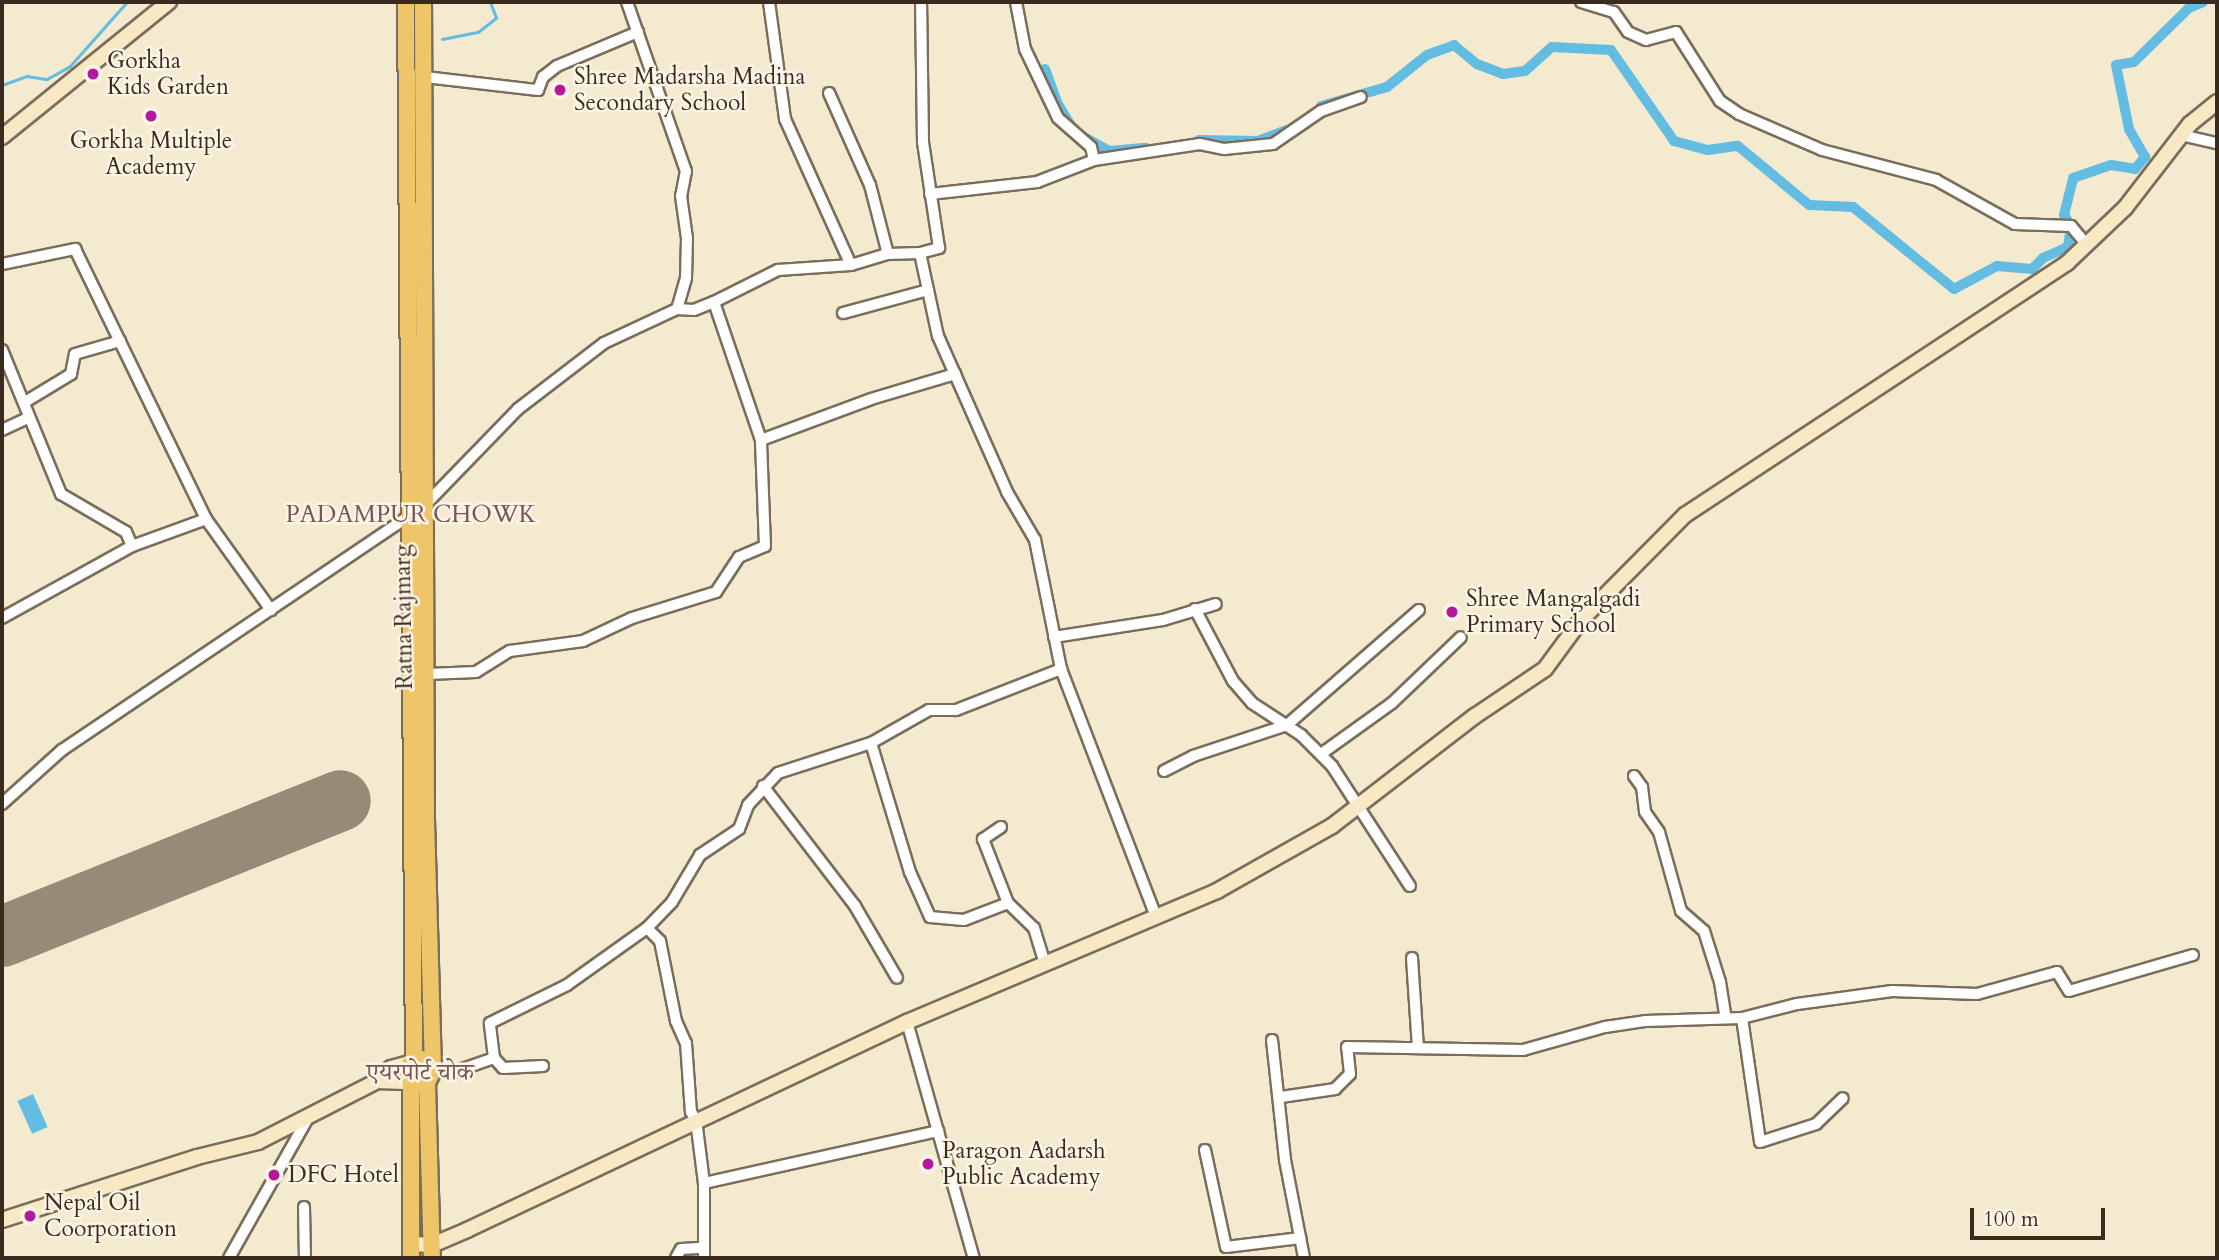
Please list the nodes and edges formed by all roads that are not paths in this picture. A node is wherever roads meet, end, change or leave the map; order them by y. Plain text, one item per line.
1 (169, 2) edge
2 (406, 2) edge
3 (424, 2) edge
4 (627, 2) edge
5 (769, 2) edge
6 (921, 2) edge
7 (1016, 2) edge
8 (1581, 2) edge
9 (638, 32) junction
10 (425, 78) junction
11 (829, 93) dead end
12 (1361, 97) dead end
13 (2217, 102) edge
14 (2181, 135) junction
15 (2, 137) edge
16 (2217, 143) edge
17 (1094, 160) junction
18 (930, 194) junction
19 (2087, 245) junction
20 (920, 253) junction
21 (888, 254) junction
22 (2, 264) edge
23 (851, 265) junction
24 (928, 290) junction
25 (714, 302) junction
26 (677, 309) junction
27 (843, 313) dead end
28 (120, 341) junction
29 (2, 350) edge
30 (955, 374) junction
31 (25, 402) junction
32 (28, 418) junction
33 (2, 430) edge
34 (761, 440) junction
35 (425, 505) junction
36 (411, 515) junction
37 (206, 519) junction
38 (132, 545) junction
39 (1216, 604) dead end
40 (1195, 609) junction
41 (271, 610) junction
42 (1419, 610) dead end
43 (2, 618) edge
44 (1054, 637) junction
45 (1461, 637) dead end
46 (1061, 669) junction
47 (428, 674) junction
48 (1287, 725) junction
49 (871, 743) junction
50 (1321, 754) junction
51 (1164, 771) dead end
52 (1634, 776) dead end
53 (763, 786) junction
54 (2, 804) edge
55 (1359, 805) junction
56 (1001, 827) dead end
57 (1410, 886) dead end
58 (1008, 903) junction
59 (1156, 916) junction
60 (647, 929) junction
61 (2193, 955) dead end
62 (1412, 958) dead end
63 (1045, 964) junction
64 (897, 978) dead end
65 (1725, 1015) junction
66 (1742, 1018) junction
67 (907, 1022) junction
68 (1272, 1040) dead end
69 (1419, 1048) junction
70 (494, 1058) junction
71 (543, 1066) dead end
72 (421, 1070) junction
73 (1281, 1097) junction
74 (1843, 1098) dead end
75 (309, 1116) junction
76 (696, 1120) junction
77 (938, 1131) junction
78 (1205, 1150) dead end
79 (704, 1183) junction
80 (304, 1206) dead end
81 (2, 1220) edge
82 (1300, 1238) junction
83 (411, 1251) edge
84 (432, 1251) edge
85 (703, 1253) edge
86 (229, 1258) edge
87 (305, 1258) edge
88 (676, 1258) edge
89 (974, 1258) edge
90 (1304, 1258) edge

1 - 15 street
2 - 36 main road, Ratna Rajmarg
3 - 10 main road, Ratna Rajmarg
4 - 9 street
5 - 23 street
6 - 18 street
7 - 17 street
8 - 19 street
9 - 10 street
9 - 26 street
10 - 35 main road, Ratna Rajmarg
11 - 21 street
12 - 17 street
13 - 14 street
14 - 16 street
14 - 19 street
17 - 18 street
18 - 20 street
19 - 55 street
20 - 21 street
20 - 24 street
21 - 23 street
22 - 28 street
23 - 25 street
24 - 27 street
24 - 30 street
25 - 26 street
25 - 34 street
26 - 35 street
28 - 31 street
28 - 37 street
29 - 31 street
30 - 34 street
30 - 44 street
31 - 32 street
32 - 33 street
32 - 38 street
34 - 47 street
35 - 36 street
35 - 47 main road, Ratna Rajmarg
36 - 41 street
36 - 72 main road, Ratna Rajmarg
37 - 38 street
37 - 41 street
38 - 43 street
39 - 40 street
40 - 44 street
40 - 48 street
41 - 54 street
42 - 48 street
44 - 46 street
45 - 50 street
46 - 49 street
46 - 59 street
47 - 72 main road, Ratna Rajmarg
48 - 50 street
48 - 51 street
49 - 53 street
49 - 58 street
50 - 55 street
52 - 65 street
53 - 60 street
53 - 64 street
55 - 57 street
55 - 59 street
56 - 58 street
58 - 63 street
59 - 63 street
60 - 70 street
60 - 76 street
61 - 66 street
62 - 69 street
63 - 67 street
65 - 66 street
65 - 69 street
66 - 74 street
67 - 76 street
67 - 77 street
68 - 73 street
69 - 73 street
70 - 71 street
70 - 72 street
72 - 75 street
72 - 83 main road, Ratna Rajmarg
72 - 84 main road, Ratna Rajmarg
73 - 82 street
75 - 81 street
75 - 86 street
76 - 79 street
76 - 84 street
77 - 79 street
77 - 89 street
78 - 82 street
79 - 85 street
80 - 87 street
82 - 90 street
83 - 84 street
85 - 88 street

